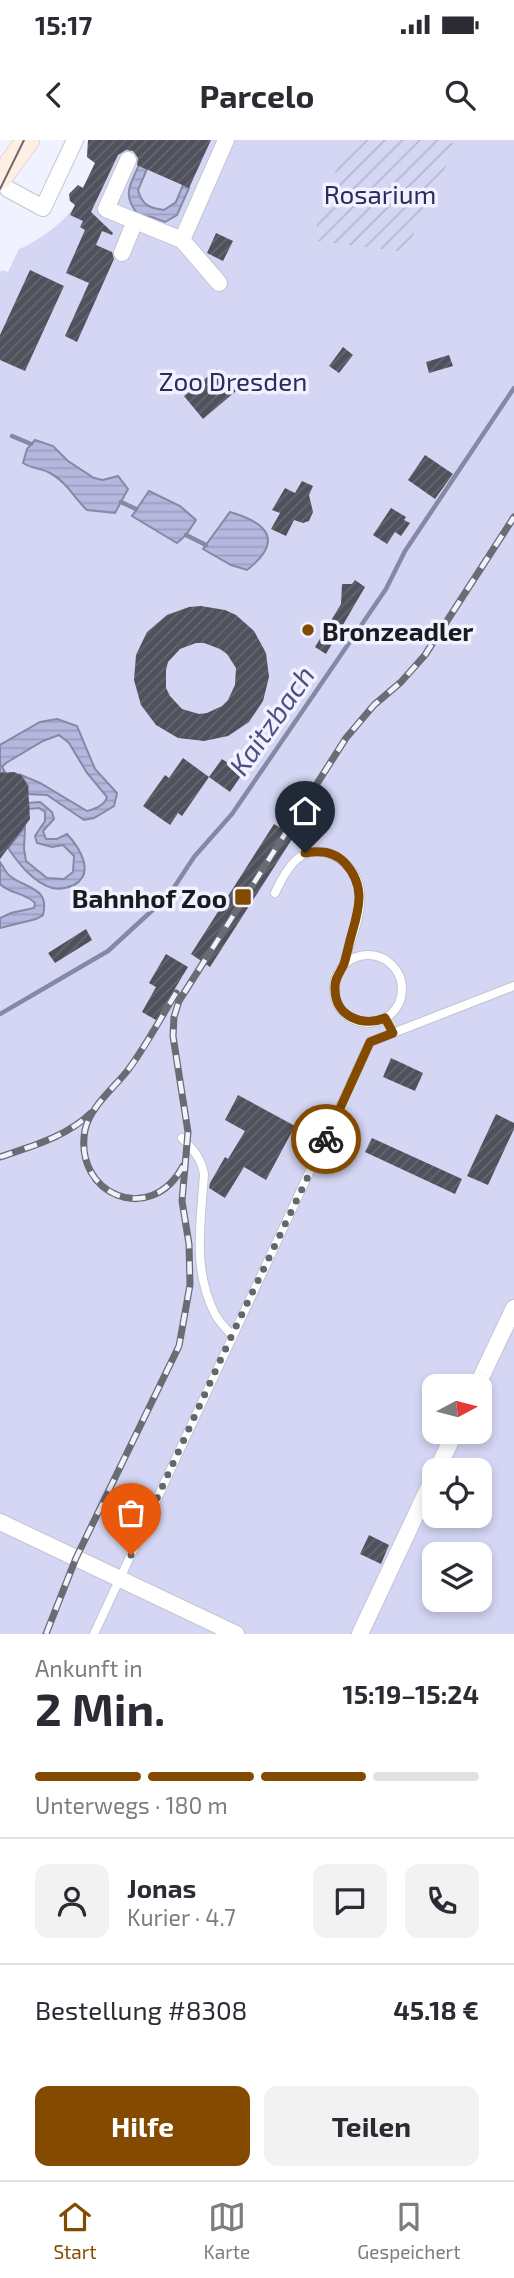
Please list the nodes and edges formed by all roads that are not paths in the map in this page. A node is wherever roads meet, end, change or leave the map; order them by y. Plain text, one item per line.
1 (12, 140) edge
2 (20, 140) edge
3 (28, 140) edge
4 (75, 140) edge
5 (226, 140) edge
6 (128, 160) dead end
7 (3, 182) edge
8 (53, 186) junction
9 (69, 194) dead end
10 (135, 221) junction
11 (182, 240) junction
12 (122, 253) dead end
13 (219, 283) dead end
14 (275, 893) dead end
15 (343, 966) junction
16 (514, 986) edge
17 (385, 1018) junction
18 (393, 1033) junction
19 (306, 1122) dead end
20 (329, 1133) junction
21 (181, 1138) dead end
22 (514, 1308) edge
23 (232, 1335) junction
24 (483, 1374) edge
25 (422, 1502) edge
26 (0, 1522) edge
27 (120, 1579) junction
28 (94, 1634) edge
29 (236, 1634) edge
30 (360, 1634) edge

1 - 7 main road
2 - 7 lane
3 - 7 main road
4 - 8 street
5 - 11 street
6 - 10 street
7 - 8 street
8 - 9 street
10 - 11 street
10 - 12 street
11 - 13 street
14 - 15 lane
15 - 17 lane
15 - 17 lane
16 - 18 lane
17 - 18 lane
18 - 20 lane
19 - 20 lane
20 - 23 lane
21 - 23 lane
22 - 24 street
23 - 27 lane
25 - 30 street
26 - 27 street
27 - 28 lane
27 - 29 street

